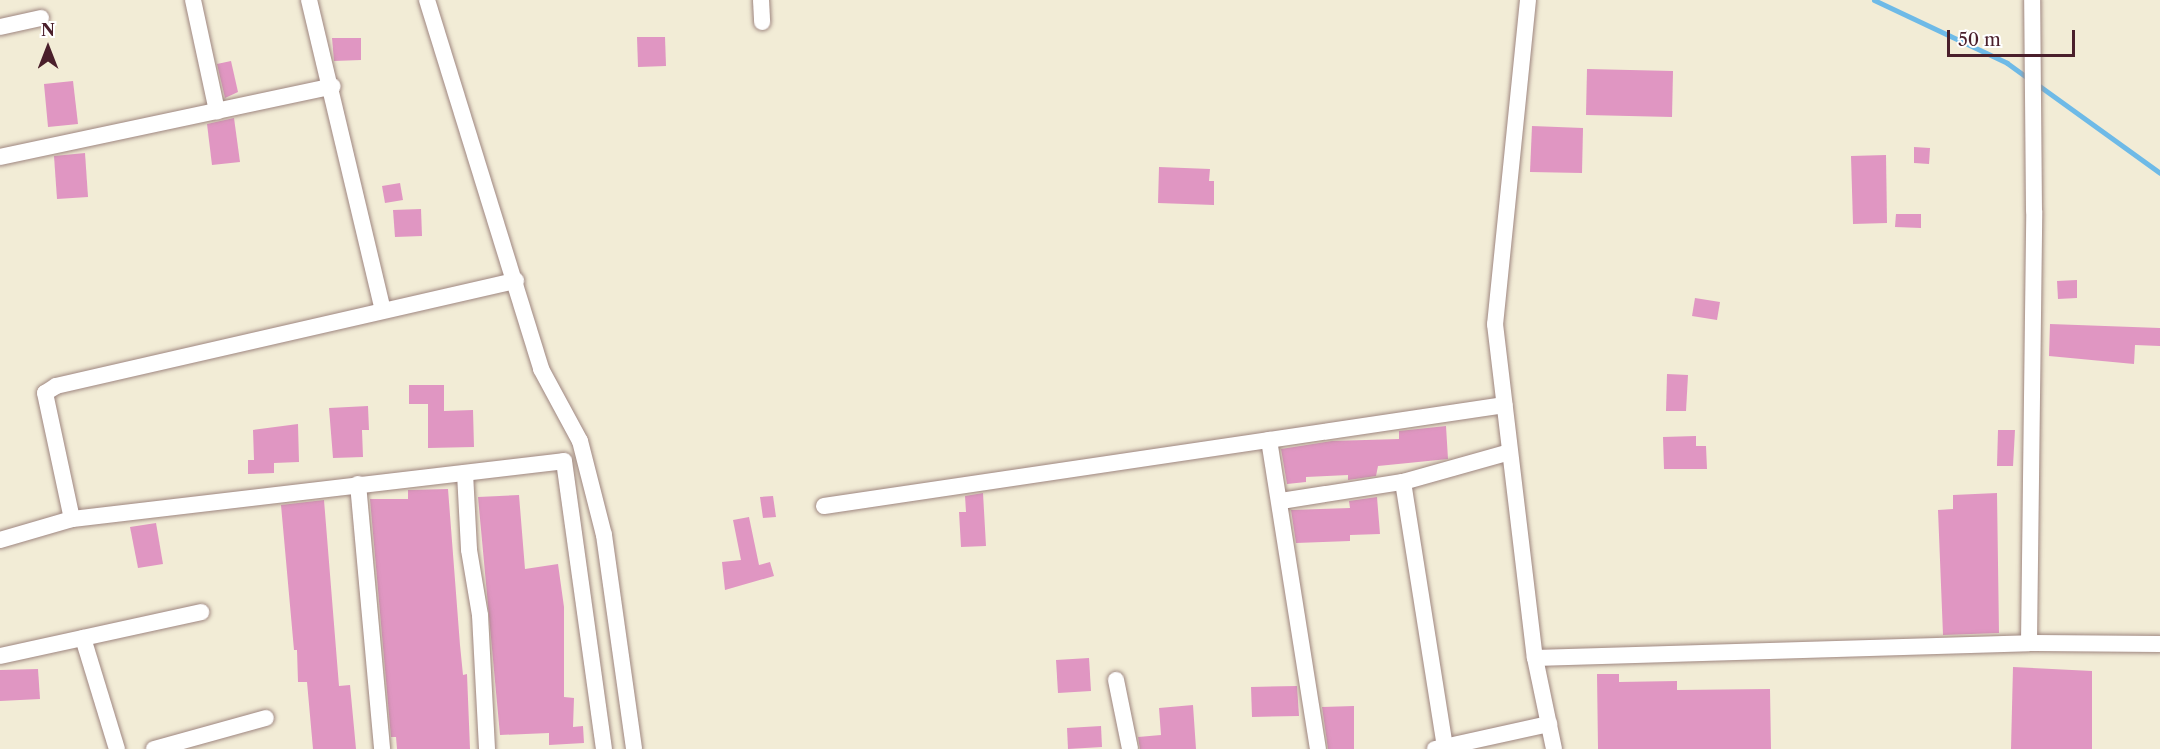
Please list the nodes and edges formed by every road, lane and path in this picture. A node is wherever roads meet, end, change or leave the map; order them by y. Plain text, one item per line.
1 (193, 0) edge
2 (309, 0) edge
3 (427, 0) edge
4 (760, 0) edge
5 (1528, 0) edge
6 (2032, 0) edge
7 (41, 18) dead end
8 (762, 22) dead end
9 (0, 27) edge
10 (333, 86) junction
11 (218, 111) junction
12 (0, 157) edge
13 (516, 281) junction
14 (383, 310) junction
15 (1505, 405) junction
16 (1269, 440) junction
17 (1510, 453) junction
18 (465, 472) junction
19 (1403, 482) junction
20 (358, 484) junction
21 (1281, 501) junction
22 (824, 506) dead end
23 (72, 519) junction
24 (0, 540) edge
25 (201, 612) dead end
26 (83, 638) junction
27 (2029, 643) junction
28 (2160, 644) edge
29 (0, 656) edge
30 (1535, 658) junction
31 (1116, 680) dead end
32 (266, 718) dead end
33 (1549, 724) junction
34 (1439, 748) edge
35 (117, 749) edge
36 (154, 749) edge
37 (382, 749) edge
38 (487, 749) edge
39 (604, 749) edge
40 (634, 749) edge
41 (1130, 749) edge
42 (1318, 749) edge
43 (1554, 749) edge

1 - 11 street
2 - 10 street
3 - 13 street
4 - 8 street
5 - 15 street
6 - 27 street
7 - 9 street
10 - 11 street
10 - 14 street
11 - 12 street
13 - 14 street
13 - 40 street
14 - 23 street
15 - 16 street
15 - 17 street
16 - 21 street
16 - 22 street
17 - 19 street
17 - 30 street
18 - 20 street
18 - 38 street
18 - 39 street
19 - 21 street
19 - 34 street
20 - 23 street
20 - 37 street
21 - 42 street
23 - 24 street
25 - 26 street
26 - 29 street
26 - 35 street
27 - 28 street
27 - 30 street
30 - 33 street
31 - 41 street
32 - 36 street
33 - 34 street
33 - 43 street

